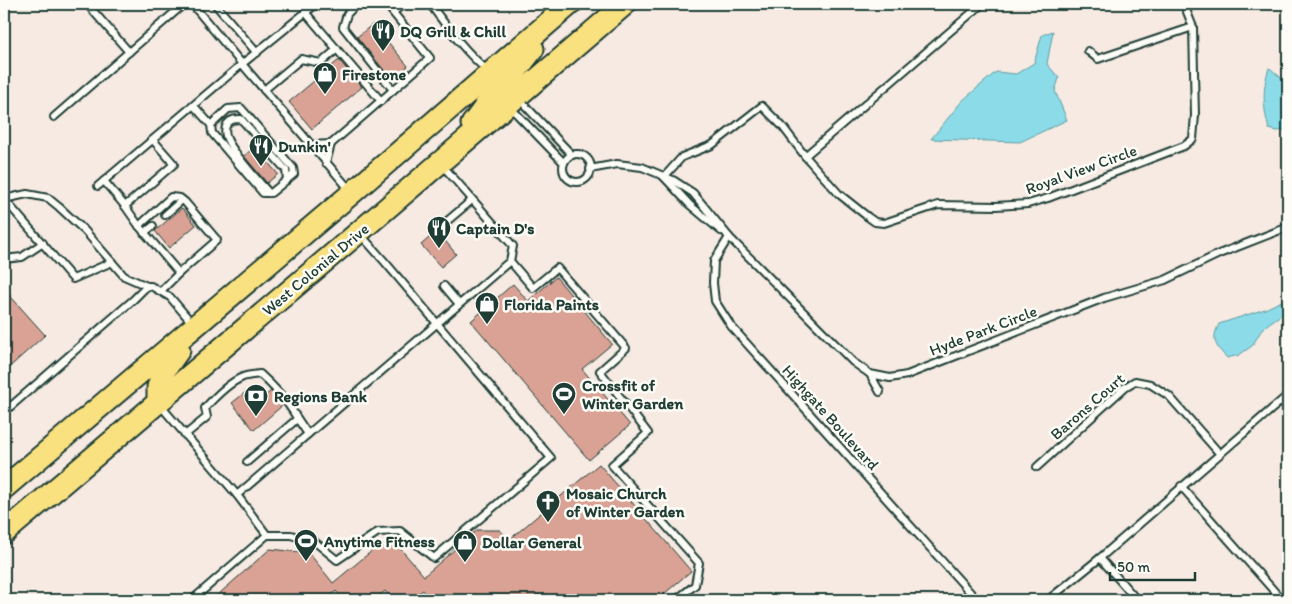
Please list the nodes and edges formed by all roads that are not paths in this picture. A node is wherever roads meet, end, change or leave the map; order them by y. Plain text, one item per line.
1 (87, 4) edge
2 (184, 4) edge
3 (192, 4) edge
4 (215, 4) edge
5 (316, 4) edge
6 (357, 4) edge
7 (386, 4) edge
8 (404, 4) edge
9 (430, 4) edge
10 (625, 4) edge
11 (982, 4) edge
12 (1183, 4) edge
13 (564, 9) edge
14 (305, 12) junction
15 (393, 12) junction
16 (1193, 27) junction
17 (337, 49) junction
18 (1088, 51) dead end
19 (129, 52) junction
20 (257, 53) junction
21 (242, 64) junction
22 (491, 73) junction
23 (264, 90) junction
24 (393, 90) junction
25 (381, 101) junction
26 (512, 101) junction
27 (194, 106) junction
28 (54, 117) dead end
29 (211, 125) junction
30 (153, 140) junction
31 (331, 144) junction
32 (311, 145) junction
33 (572, 155) junction
34 (805, 156) junction
35 (443, 160) junction
36 (326, 163) junction
37 (564, 163) junction
38 (590, 170) junction
39 (664, 177) junction
40 (287, 180) junction
41 (104, 181) junction
42 (98, 186) dead end
43 (270, 193) junction
44 (352, 193) junction
45 (4, 199) edge
46 (182, 200) junction
47 (472, 200) junction
48 (125, 206) junction
49 (164, 216) dead end
50 (446, 222) dead end
51 (138, 226) junction
52 (153, 226) dead end
53 (1288, 227) edge
54 (359, 232) junction
55 (144, 233) junction
56 (729, 236) junction
57 (43, 243) junction
58 (4, 258) edge
59 (510, 261) junction
60 (112, 262) junction
61 (179, 273) junction
62 (147, 286) junction
63 (444, 286) dead end
64 (161, 291) junction
65 (459, 304) junction
66 (437, 323) junction
67 (195, 327) junction
68 (870, 374) junction
69 (880, 392) dead end
70 (1288, 395) edge
71 (4, 400) edge
72 (158, 402) junction
73 (297, 419) junction
74 (308, 434) junction
75 (185, 435) junction
76 (1220, 454) junction
77 (247, 462) dead end
78 (1037, 467) dead end
79 (1181, 486) junction
80 (4, 488) edge
81 (237, 495) junction
82 (4, 533) edge
83 (267, 535) junction
84 (1100, 558) junction
85 (192, 600) edge
86 (676, 600) edge
87 (975, 600) edge
88 (1048, 600) edge
89 (1137, 600) edge
90 (1282, 600) edge

1 - 19 lane
2 - 19 lane
3 - 21 lane
4 - 20 lane
5 - 14 lane
6 - 24 lane
7 - 15 lane
8 - 15 lane
9 - 22 lane
10 - 26 highway, West Colonial Drive
11 - 34 lane
12 - 16 lane, Royal View Circle
13 - 22 highway, West Colonial Drive
13 - 26 highway
14 - 17 lane
14 - 20 lane
15 - 24 lane
16 - 18 lane
16 - 34 lane, Royal View Circle
17 - 23 lane
17 - 25 lane
19 - 28 lane
20 - 21 lane
21 - 23 lane
21 - 27 lane
22 - 35 highway
22 - 44 highway, West Colonial Drive
23 - 32 lane
24 - 25 lane
25 - 31 lane
26 - 33 lane
26 - 35 highway, West Colonial Drive
26 - 37 lane
27 - 29 lane
27 - 30 lane
29 - 40 lane
29 - 43 lane
30 - 41 lane
30 - 48 lane
31 - 32 lane
31 - 36 lane
32 - 36 lane
33 - 37 lane
33 - 38 lane
34 - 39 lane, Royal View Circle
35 - 47 lane
35 - 54 highway, West Colonial Drive
36 - 44 lane
37 - 38 lane
38 - 39 lane, Hyde Park Circle
39 - 56 lane, Hyde Park Circle
39 - 56 lane, Hyde Park Circle
40 - 43 lane
40 - 43 lane
41 - 42 lane
41 - 48 lane
44 - 67 highway, West Colonial Drive
45 - 57 lane
45 - 60 lane
46 - 49 lane
46 - 51 lane
46 - 61 lane
47 - 50 lane
47 - 59 lane
48 - 51 lane
51 - 55 lane
52 - 55 lane
53 - 68 lane, Hyde Park Circle
54 - 66 lane
54 - 72 highway, West Colonial Drive
55 - 61 lane
56 - 68 lane, Hyde Park Circle
56 - 87 lane, Highgate Boulevard
57 - 58 lane
57 - 60 lane
59 - 65 lane
59 - 86 lane
60 - 62 lane
61 - 64 lane
62 - 64 lane
62 - 71 lane
63 - 65 lane
64 - 67 lane
65 - 66 lane
66 - 74 lane
66 - 83 lane
67 - 72 highway
67 - 80 highway, West Colonial Drive
68 - 69 lane
70 - 76 lane
72 - 75 lane
72 - 82 highway, West Colonial Drive
73 - 74 lane
73 - 75 lane
73 - 77 lane
74 - 81 lane
75 - 81 lane
76 - 78 lane, Barons Court
76 - 79 lane
79 - 84 lane
79 - 90 lane
81 - 83 lane
83 - 85 lane
84 - 88 lane
84 - 89 lane

